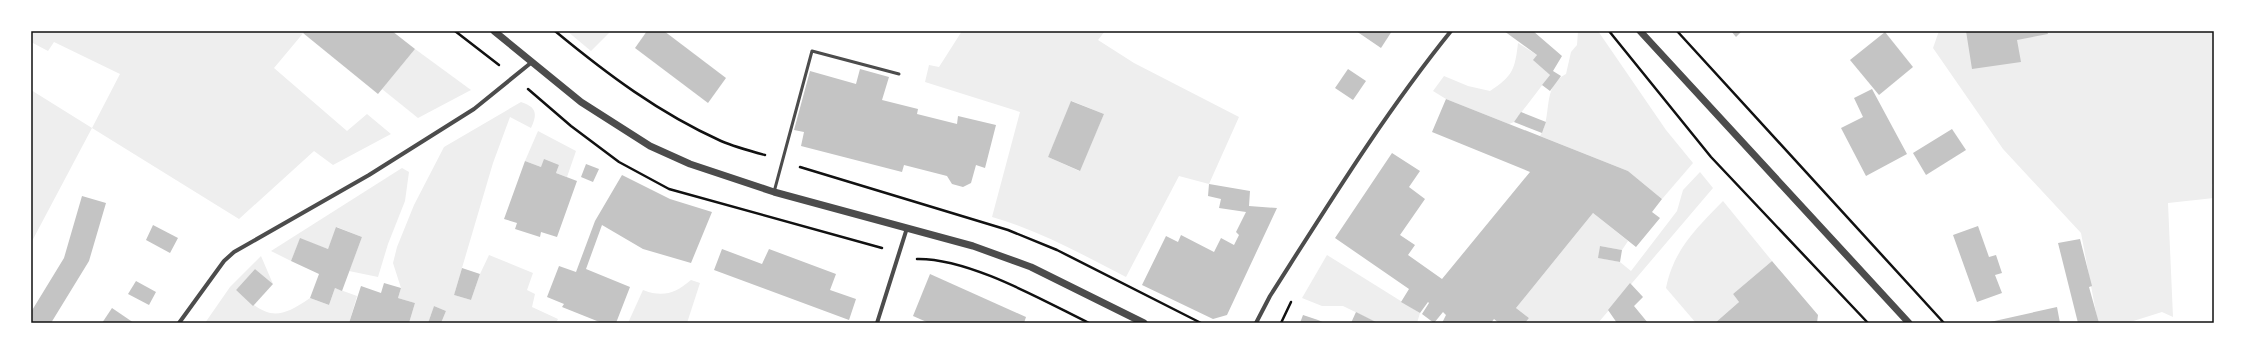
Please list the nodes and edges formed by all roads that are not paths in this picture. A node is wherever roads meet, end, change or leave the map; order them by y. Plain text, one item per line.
1 (494, 31) edge
2 (1451, 31) edge
3 (1640, 31) edge
4 (532, 62) junction
5 (899, 74) dead end
6 (774, 192) junction
7 (907, 228) junction
8 (179, 323) edge
9 (877, 323) edge
10 (1144, 323) edge
11 (1256, 323) edge
12 (1909, 323) edge

1 - 4 street
2 - 11 street
3 - 12 street
4 - 6 street
4 - 8 street
5 - 6 lane
6 - 7 street
7 - 9 street
7 - 10 street

